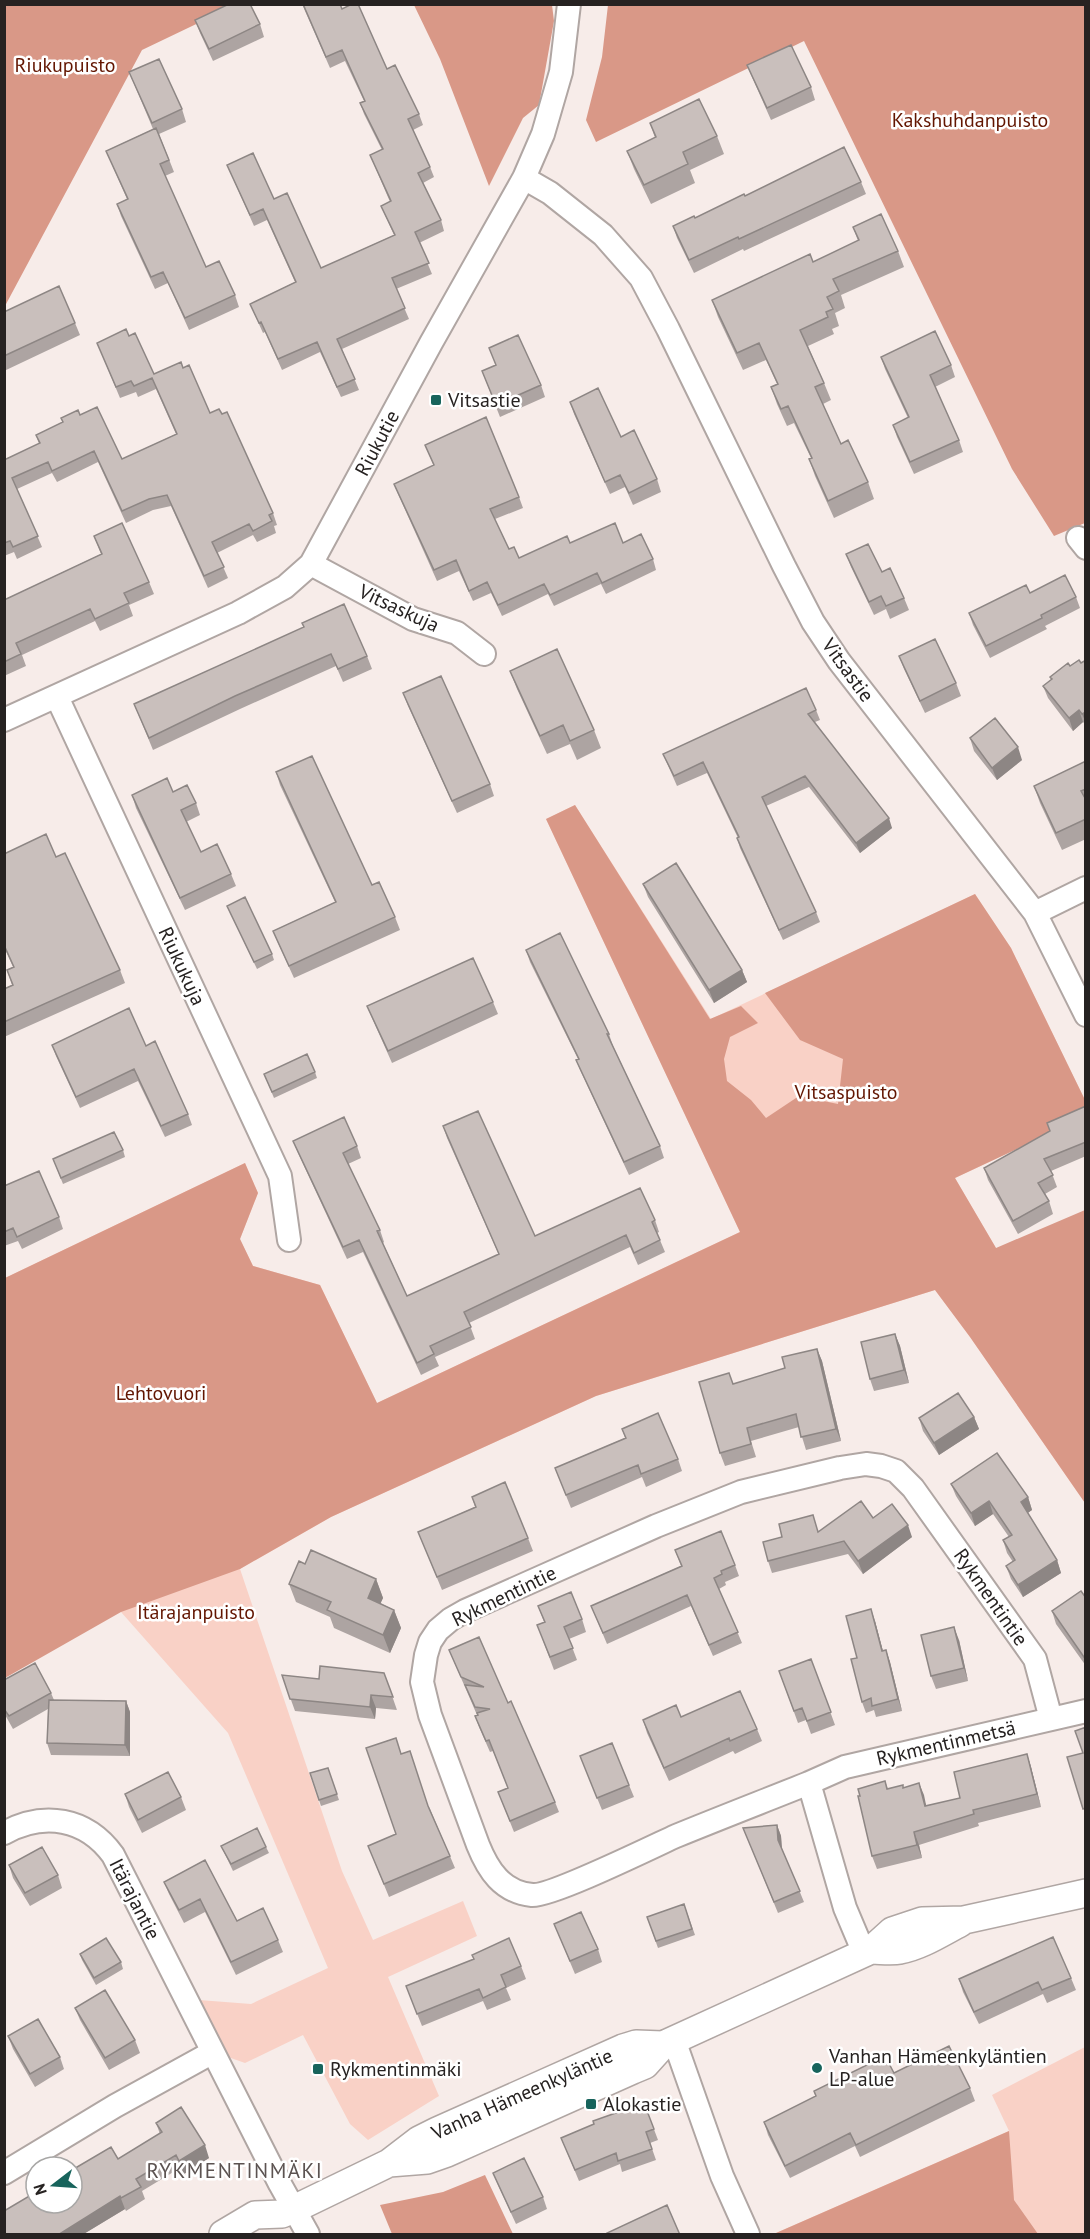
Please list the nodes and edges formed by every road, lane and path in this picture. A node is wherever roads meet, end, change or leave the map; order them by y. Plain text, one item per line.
1 (569, 4) edge
2 (524, 178) junction
3 (312, 564) junction
4 (484, 654) dead end
5 (57, 697) junction
6 (4, 720) edge
7 (1086, 888) edge
8 (1035, 913) junction
9 (1086, 1015) edge
10 (289, 1240) dead end
11 (1086, 1711) edge
12 (1051, 1719) junction
13 (809, 1784) junction
14 (4, 1833) edge
15 (1086, 1893) edge
16 (868, 1951) junction
17 (669, 2043) junction
18 (213, 2052) junction
19 (4, 2173) edge
20 (281, 2219) edge
21 (223, 2235) edge
22 (308, 2235) edge
23 (748, 2235) edge

1 - 2 street, Riukutie
2 - 3 street, Riukutie
2 - 8 street, Vitsastie
3 - 4 street, Vitsaskuja
3 - 5 street, Riukutie
5 - 6 street, Riukutie
5 - 10 street, Riukukuja
7 - 8 street
8 - 9 street, Vitsastie
11 - 12 street, Rykmentinmetsä
12 - 13 street, Rykmentinmetsä
12 - 13 street, Rykmentintie
13 - 16 street
14 - 18 street, Itärajantie
15 - 16 street, Vanha Hämeenkyläntie
16 - 17 street, Vanha Hämeenkyläntie
17 - 20 street, Vanha Hämeenkyläntie
17 - 23 street
18 - 19 street
18 - 20 street, Itärajantie
20 - 21 street, Vanha Hämeenkyläntie
20 - 22 street

